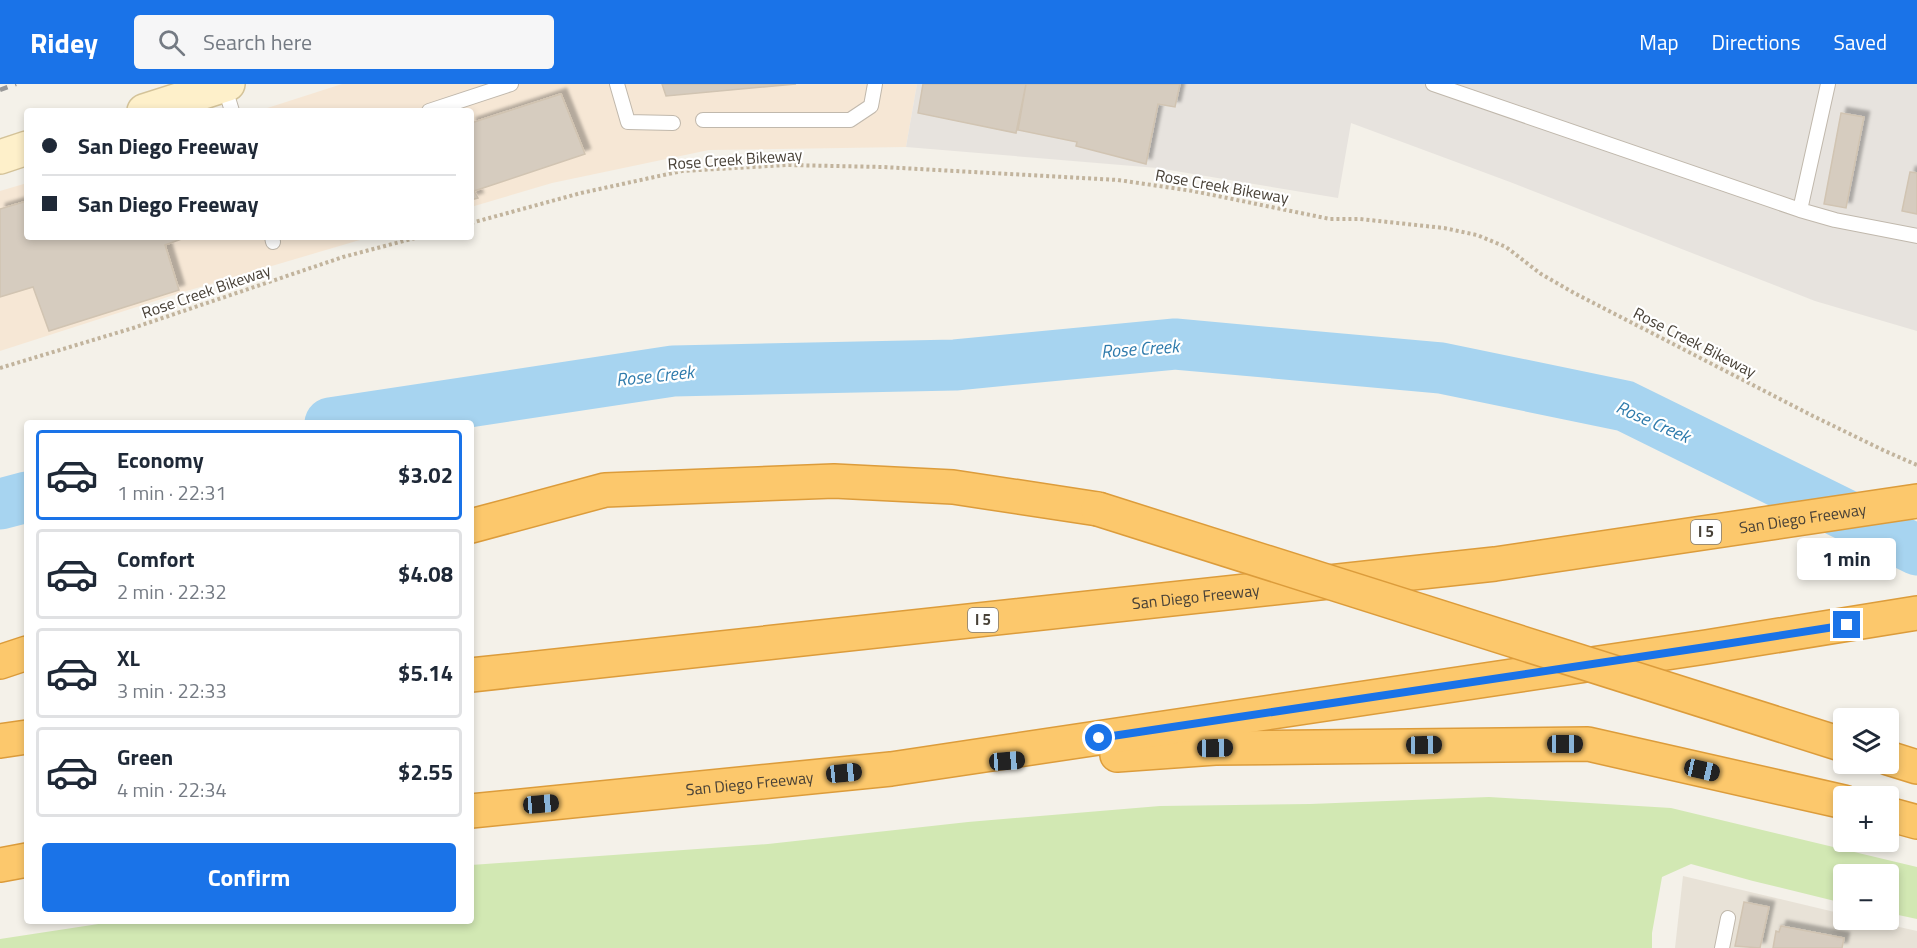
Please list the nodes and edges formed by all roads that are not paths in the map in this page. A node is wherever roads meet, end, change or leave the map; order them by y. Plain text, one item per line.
1 (511, 84) edge
2 (617, 84) edge
3 (875, 84) edge
4 (1433, 84) edge
5 (1828, 84) edge
6 (228, 93) edge
7 (158, 108) edge
8 (438, 108) edge
9 (703, 120) dead end
10 (673, 123) dead end
11 (24, 149) edge
12 (0, 157) edge
13 (1800, 210) junction
14 (1917, 236) edge
15 (1917, 501) edge
16 (474, 525) edge
17 (1917, 614) edge
18 (24, 654) edge
19 (0, 662) edge
20 (474, 675) edge
21 (24, 737) edge
22 (0, 741) edge
23 (1833, 742) edge
24 (1899, 761) edge
25 (1917, 767) edge
26 (891, 769) junction
27 (1833, 800) edge
28 (474, 811) edge
29 (1899, 817) edge
30 (1917, 822) edge
31 (24, 861) edge
32 (0, 865) edge
33 (1728, 918) dead end
34 (1722, 948) edge

1 - 8 lane
2 - 10 lane
3 - 9 lane
4 - 13 lane
5 - 13 lane
6 - 7 street
11 - 12 street
13 - 14 lane
15 - 20 highway, San Diego Freeway / I 5
16 - 23 highway, bridge
17 - 26 highway, San Diego Freeway
18 - 19 highway
21 - 22 highway
24 - 25 highway
26 - 27 highway
26 - 28 highway, San Diego Freeway
29 - 30 highway
31 - 32 highway
33 - 34 lane

